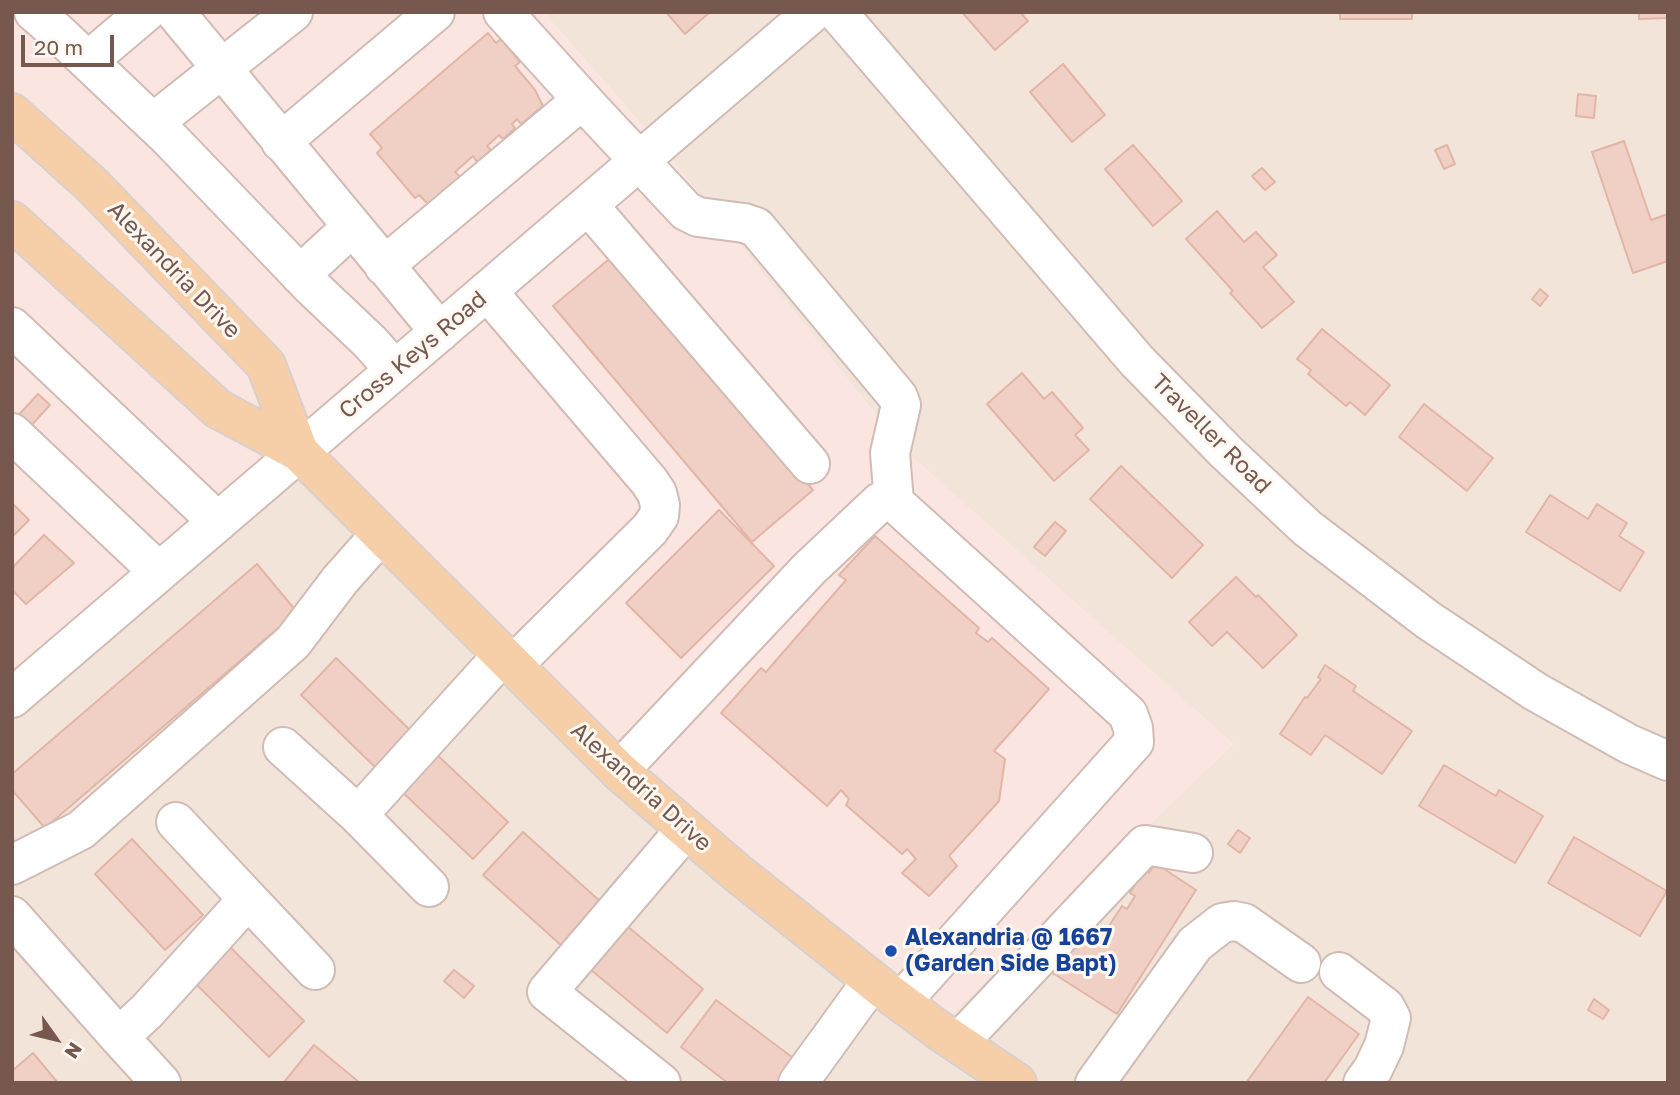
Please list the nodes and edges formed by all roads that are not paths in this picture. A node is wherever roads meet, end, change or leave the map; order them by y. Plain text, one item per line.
1 (34, 12) edge
2 (146, 12) edge
3 (175, 12) edge
4 (293, 12) edge
5 (435, 12) edge
6 (503, 12) edge
7 (813, 12) edge
8 (837, 12) edge
9 (88, 61) junction
10 (221, 69) junction
11 (582, 100) junction
12 (12, 113) edge
13 (153, 123) junction
14 (281, 142) junction
15 (639, 161) junction
16 (588, 205) junction
17 (12, 221) edge
18 (352, 227) junction
19 (384, 265) junction
20 (300, 275) junction
21 (487, 291) junction
22 (12, 327) edge
23 (440, 332) junction
24 (395, 370) junction
25 (12, 433) edge
26 (299, 452) junction
27 (810, 464) dead end
28 (894, 502) junction
29 (218, 522) junction
30 (380, 535) junction
31 (159, 572) junction
32 (508, 661) junction
33 (12, 698) edge
34 (283, 747) dead end
35 (1668, 761) edge
36 (620, 771) junction
37 (358, 815) junction
38 (176, 822) dead end
39 (686, 829) junction
40 (1193, 853) dead end
41 (12, 864) edge
42 (429, 887) dead end
43 (248, 899) junction
44 (12, 916) edge
45 (1301, 963) dead end
46 (315, 970) dead end
47 (1339, 972) dead end
48 (887, 992) junction
49 (119, 1037) junction
50 (958, 1043) junction
51 (161, 1083) edge
52 (661, 1083) edge
53 (797, 1083) edge
54 (1017, 1083) edge
55 (1095, 1083) edge
56 (1363, 1083) edge

1 - 9 street
2 - 9 street
3 - 10 street
4 - 10 street
5 - 14 street
6 - 11 street
7 - 15 street, Cross Keys Road
8 - 35 street, Traveller Road
9 - 13 street
10 - 13 street
10 - 14 street
11 - 15 street
11 - 19 street
12 - 26 main road, Alexandria Drive
13 - 20 street
14 - 18 street
15 - 16 street, Cross Keys Road
15 - 28 street
16 - 21 street, Cross Keys Road
16 - 27 street
17 - 26 main road, Alexandria Drive
18 - 19 street
18 - 20 street
19 - 23 street
20 - 24 street
21 - 23 street, Cross Keys Road
21 - 32 street
22 - 29 street
23 - 24 street, Cross Keys Road
24 - 26 street, Cross Keys Road
25 - 31 street
26 - 29 street, Cross Keys Road
26 - 30 main road, Alexandria Drive
28 - 36 street
28 - 48 street
29 - 31 street, Cross Keys Road
30 - 32 main road, Alexandria Drive
30 - 41 street
31 - 33 street, Cross Keys Road
32 - 36 main road, Alexandria Drive
32 - 37 street
34 - 37 street
36 - 39 main road, Alexandria Drive
37 - 42 street
38 - 43 street
39 - 48 main road, Alexandria Drive
39 - 52 street
40 - 50 street
43 - 46 street
43 - 49 street
44 - 49 street
45 - 55 street
47 - 56 street
48 - 50 main road, Alexandria Drive
48 - 53 street
49 - 51 street
50 - 54 main road, Alexandria Drive

